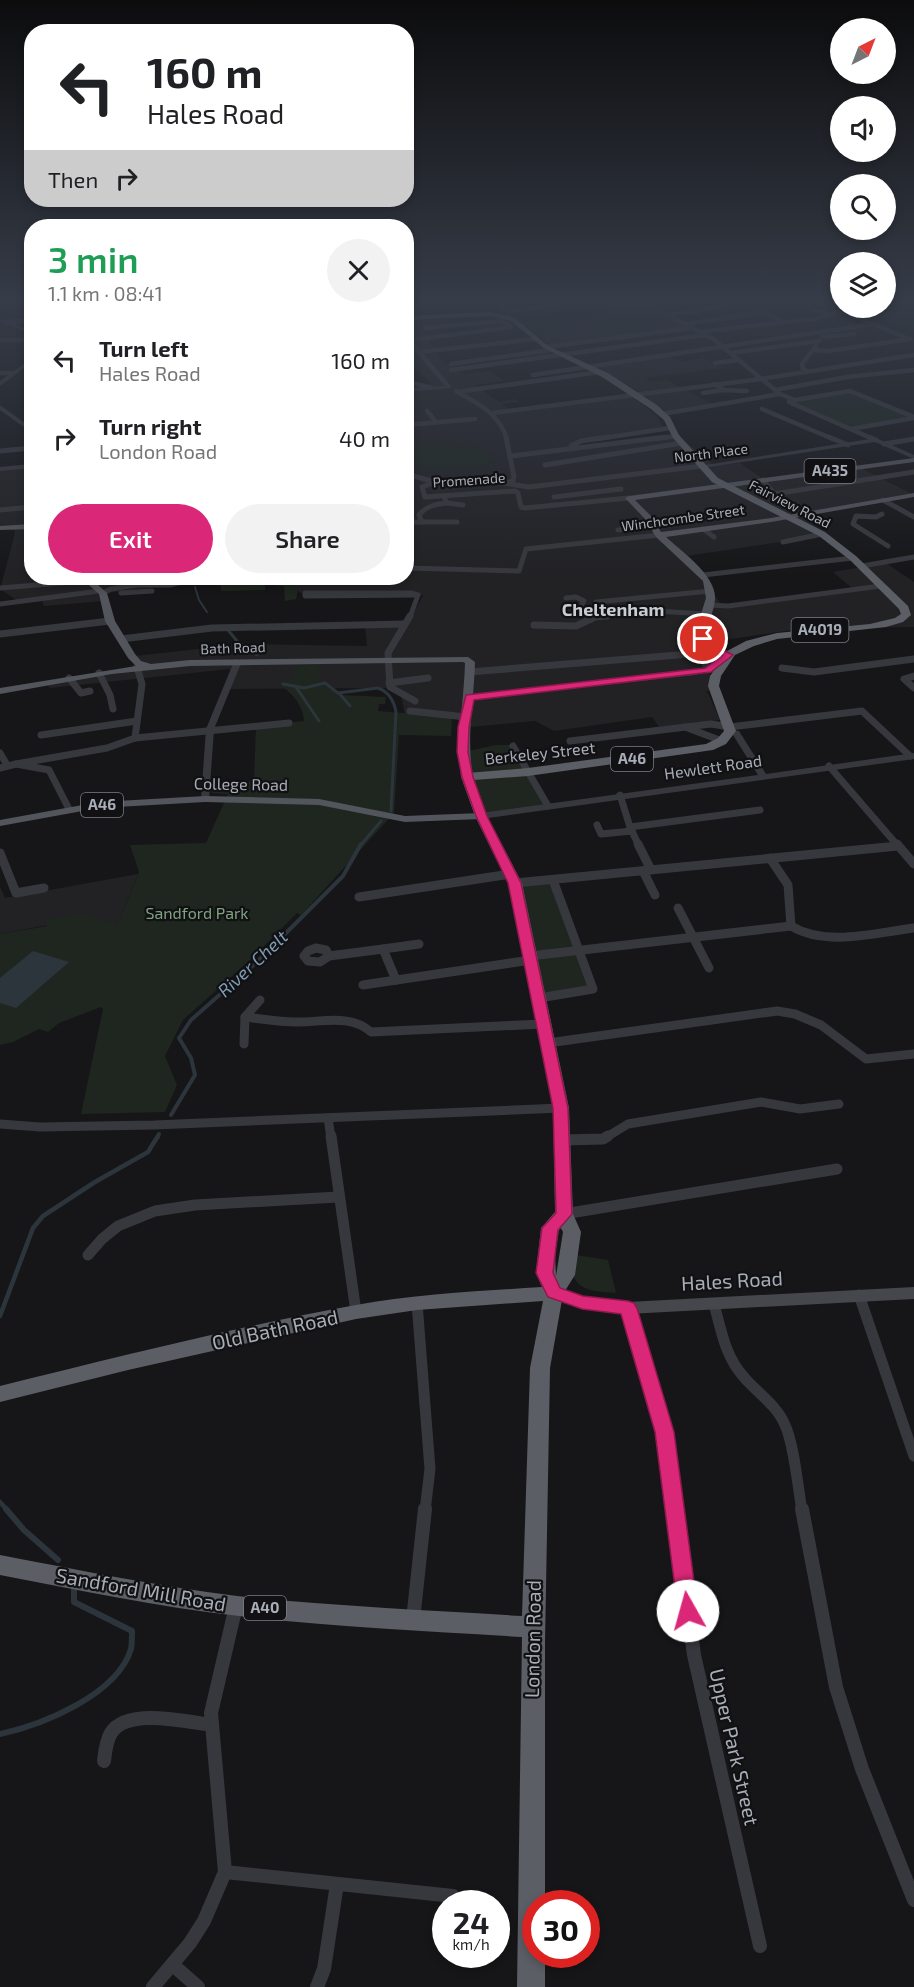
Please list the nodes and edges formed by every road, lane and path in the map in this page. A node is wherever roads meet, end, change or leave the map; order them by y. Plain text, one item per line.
1 (466, 391) edge
2 (631, 391) edge
3 (655, 391) edge
4 (718, 391) edge
5 (732, 391) edge
6 (772, 391) edge
7 (784, 391) edge
8 (457, 392) joint
9 (747, 392) dead end
10 (635, 393) junction
11 (704, 393) dead end
12 (774, 393) junction
13 (794, 402) junction
14 (0, 407) edge
15 (763, 410) dead end
16 (427, 411) dead end
17 (493, 413) junction
18 (662, 414) junction
19 (914, 418) edge
20 (475, 419) dead end
21 (436, 423) junction
22 (414, 424) edge
23 (24, 425) edge
24 (670, 428) junction
25 (851, 429) junction
26 (914, 439) edge
27 (679, 440) junction
28 (876, 440) junction
29 (884, 444) junction
30 (848, 445) junction
31 (24, 449) edge
32 (570, 449) junction
33 (0, 451) edge
34 (511, 456) junction
35 (914, 459) edge
36 (581, 460) junction
37 (545, 465) dead end
38 (24, 467) edge
39 (703, 468) junction
40 (0, 469) edge
41 (914, 472) edge
42 (414, 477) edge
43 (620, 477) junction
44 (417, 478) junction
45 (414, 479) edge
46 (602, 479) junction
47 (763, 480) junction
48 (435, 482) junction
49 (614, 482) junction
50 (503, 483) junction
51 (747, 483) junction
52 (723, 486) junction
53 (516, 488) junction
54 (621, 489) junction
55 (774, 494) junction
56 (914, 495) edge
57 (554, 497) dead end
58 (629, 498) junction
59 (884, 500) junction
60 (463, 505) dead end
61 (784, 506) dead end
62 (840, 507) junction
63 (24, 508) edge
64 (0, 510) edge
65 (882, 514) dead end
66 (791, 516) junction
67 (856, 516) junction
68 (914, 517) edge
69 (414, 522) edge
70 (422, 522) junction
71 (458, 522) dead end
72 (24, 526) edge
73 (653, 526) junction
74 (0, 528) edge
75 (703, 529) junction
76 (618, 530) dead end
77 (822, 534) junction
78 (659, 535) junction
79 (714, 537) dead end
80 (783, 542) dead end
81 (888, 546) dead end
82 (914, 557) edge
83 (853, 558) junction
84 (862, 566) junction
85 (414, 568) edge
86 (700, 572) junction
87 (28, 585) edge
88 (94, 585) edge
89 (137, 585) joint
90 (174, 585) edge
91 (189, 585) edge
92 (881, 586) junction
93 (0, 588) edge
94 (103, 591) junction
95 (711, 591) junction
96 (418, 595) junction
97 (566, 598) dead end
98 (597, 602) dead end
99 (0, 604) edge
100 (708, 610) junction
101 (910, 616) edge
102 (590, 618) junction
103 (110, 621) junction
104 (405, 624) junction
105 (534, 625) dead end
106 (0, 634) edge
107 (121, 639) junction
108 (731, 653) junction
109 (131, 656) junction
110 (387, 658) junction
111 (914, 659) edge
112 (238, 661) junction
113 (152, 666) junction
114 (137, 668) junction
115 (782, 668) dead end
116 (709, 670) junction
117 (112, 671) junction
118 (469, 672) junction
119 (99, 673) junction
120 (914, 676) edge
121 (69, 678) junction
122 (428, 678) dead end
123 (389, 683) junction
124 (914, 688) edge
125 (0, 691) edge
126 (90, 691) dead end
127 (470, 698) junction
128 (415, 700) dead end
129 (113, 709) dead end
130 (411, 711) dead end
131 (466, 717) junction
132 (137, 721) junction
133 (289, 723) dead end
134 (685, 727) junction
135 (210, 729) junction
136 (727, 733) junction
137 (41, 735) dead end
138 (135, 738) junction
139 (570, 741) dead end
140 (513, 746) dead end
141 (912, 756) edge
142 (2, 760) edge
143 (16, 764) junction
144 (829, 766) junction
145 (528, 772) junction
146 (764, 776) junction
147 (467, 777) junction
148 (620, 795) junction
149 (205, 799) junction
150 (548, 806) junction
151 (69, 809) junction
152 (760, 810) dead end
153 (482, 816) junction
154 (0, 823) edge
155 (597, 825) dead end
156 (631, 829) junction
157 (898, 846) junction
158 (0, 853) edge
159 (770, 858) junction
160 (914, 864) edge
161 (647, 871) junction
162 (513, 879) junction
163 (553, 880) junction
164 (44, 888) dead end
165 (655, 895) dead end
166 (358, 897) dead end
167 (678, 908) dead end
168 (791, 926) junction
169 (914, 928) edge
170 (693, 937) junction
171 (419, 944) dead end
172 (383, 949) junction
173 (579, 950) junction
174 (329, 956) dead end
175 (531, 958) junction
176 (709, 968) dead end
177 (396, 980) junction
178 (363, 985) dead end
179 (539, 998) junction
180 (260, 1000) dead end
181 (245, 1017) junction
182 (543, 1024) junction
183 (548, 1043) junction
184 (244, 1044) dead end
185 (914, 1054) edge
186 (839, 1104) dead end
187 (561, 1108) junction
188 (328, 1118) junction
189 (0, 1124) edge
190 (563, 1140) junction
191 (837, 1169) dead end
192 (338, 1197) junction
193 (564, 1214) junction
194 (88, 1255) dead end
195 (554, 1293) junction
196 (914, 1293) edge
197 (859, 1295) junction
198 (417, 1303) junction
199 (714, 1304) junction
200 (628, 1308) junction
201 (356, 1312) junction
202 (0, 1394) edge
203 (914, 1456) edge
204 (0, 1564) edge
205 (236, 1606) junction
206 (412, 1620) junction
207 (533, 1627) junction
208 (212, 1725) junction
209 (104, 1761) dead end
210 (225, 1872) junction
211 (337, 1884) junction
212 (432, 1894) edge
213 (914, 1900) edge
214 (760, 1946) dead end
215 (173, 1965) junction
216 (153, 1987) edge
217 (198, 1987) edge
218 (317, 1987) edge
219 (531, 1987) edge

1 - 8 street
2 - 10 highway, A4019
3 - 10 street
4 - 11 street
5 - 9 street
6 - 12 street
7 - 12 street
8 - 17 street
10 - 17 street
10 - 18 highway, A4019
12 - 13 street
12 - 13 street
12 - 18 street
13 - 19 street
13 - 25 street
14 - 23 street
15 - 30 street
16 - 21 street
17 - 34 street
18 - 24 highway, A4019
19 - 25 street
20 - 21 street
21 - 22 street
24 - 27 highway, A4019
24 - 32 street
25 - 28 street
26 - 29 street
27 - 32 street
27 - 36 street
27 - 39 highway, A4019
28 - 29 street
28 - 30 street, North Place
29 - 35 street
30 - 39 street, North Place
31 - 33 street
32 - 34 street
32 - 36 street
34 - 50 street
35 - 47 main road, A435
36 - 37 street
38 - 40 street
39 - 43 street, North Place
39 - 51 main road
39 - 52 highway, Fairview Road / A4019
41 - 55 street
42 - 44 street
43 - 46 street, North Place
43 - 49 street
44 - 45 street
44 - 48 street
46 - 49 street
46 - 53 street, Promenade
47 - 51 main road, A435
47 - 55 street
48 - 50 street
48 - 53 street, Promenade
49 - 54 street
50 - 53 street
51 - 52 main road, A435
52 - 58 main road, A435
52 - 66 highway, Fairview Road / A4019
53 - 58 street
54 - 57 street
54 - 58 street
55 - 61 street
56 - 59 main road, Winchcombe Street / A435
58 - 73 main road
59 - 62 main road, Winchcombe Street / A435
59 - 68 street
60 - 70 street
62 - 66 main road, Winchcombe Street / A435
62 - 67 street
63 - 64 street
65 - 67 street
66 - 75 main road, Winchcombe Street / A435
66 - 77 highway, Fairview Road / A4019
67 - 81 street
69 - 70 street
70 - 71 street
72 - 74 main road
73 - 76 street
73 - 78 main road
75 - 78 main road, Winchcombe Street / A435
75 - 79 street
77 - 80 street
77 - 83 highway, Fairview Road / A4019
78 - 85 street, Winchcombe Street
78 - 86 main road
82 - 84 street
83 - 84 highway, Fairview Road / A4019
83 - 86 street
84 - 92 highway, Fairview Road / A4019
86 - 95 main road
87 - 93 street
88 - 94 main road
89 - 90 street
89 - 94 street
91 - 94 street
92 - 100 street
92 - 101 highway, Fairview Road / A4019
94 - 99 street
94 - 103 main road
95 - 98 street
95 - 100 main road
96 - 96 street
96 - 104 street
97 - 102 street
100 - 102 street
100 - 108 main road
101 - 108 highway, A4019
102 - 105 street
103 - 106 street
103 - 107 main road
104 - 107 street
104 - 110 street
107 - 109 main road
108 - 116 highway
109 - 113 main road
109 - 117 main road
110 - 112 main road, Bath Road
110 - 118 main road, Bath Road
110 - 123 street
111 - 115 street
112 - 113 main road, Bath Road
112 - 135 street
113 - 114 main road, Bath Road
114 - 117 main road, Bath Road
114 - 132 street
116 - 118 street
116 - 127 street
116 - 136 highway
117 - 119 main road, Bath Road
118 - 127 main road
119 - 121 main road, Bath Road
119 - 129 street
120 - 124 street
121 - 125 main road, Bath Road
121 - 126 street
122 - 123 street
123 - 128 street
127 - 131 main road
130 - 131 street
131 - 147 main road
132 - 137 street
132 - 138 street
133 - 135 street
134 - 136 street
134 - 136 street
134 - 139 street
135 - 138 street
135 - 149 street
136 - 141 street
136 - 145 highway, Berkeley Street / A46
136 - 146 street
138 - 143 street
140 - 145 street
141 - 144 street, Hewlett Road
142 - 143 street
143 - 151 street
144 - 146 street, Hewlett Road
144 - 157 street
145 - 147 highway, Berkeley Street / A46
145 - 150 street
146 - 148 street, Hewlett Road
147 - 153 highway, London Road
148 - 150 street, Hewlett Road
148 - 156 street
149 - 151 main road, College Road / A46
149 - 153 main road, College Road / A46
150 - 153 street, Hewlett Road
151 - 154 main road, College Road / A46
152 - 156 street
153 - 162 highway, London Road
155 - 156 street
156 - 161 street
157 - 159 street
157 - 160 street
158 - 164 street
159 - 161 street
159 - 168 street
161 - 163 street
161 - 165 street
162 - 163 street
162 - 166 street
162 - 175 highway, London Road
163 - 173 street
167 - 170 street
168 - 169 street
168 - 170 street
170 - 173 street
170 - 176 street
171 - 172 street
172 - 174 street
172 - 177 street
173 - 175 street
173 - 179 street
175 - 177 street
175 - 179 highway, London Road
177 - 178 street
179 - 182 highway, London Road
180 - 181 street
181 - 182 street
181 - 184 street
182 - 183 highway, London Road
183 - 185 street
183 - 187 highway, London Road
186 - 190 street
187 - 188 street
187 - 190 highway, London Road
188 - 189 street
188 - 192 street
190 - 193 highway, London Road
191 - 193 street
192 - 194 street
192 - 201 street
193 - 195 highway, London Road
195 - 198 highway, Old Bath Road
195 - 200 main road, Hales Road
195 - 207 highway, London Road
196 - 197 main road, Hales Road
197 - 199 main road, Hales Road
197 - 203 street
198 - 201 highway, Old Bath Road
198 - 206 street
199 - 200 main road, Hales Road
199 - 213 street
200 - 214 street, Upper Park Street
201 - 202 highway, Old Bath Road
204 - 205 highway, Sandford Mill Road / A40
205 - 206 highway, Sandford Mill Road / A40
205 - 208 street
206 - 207 highway, Sandford Mill Road / A40
207 - 219 highway, London Road
208 - 209 street
208 - 210 street
210 - 211 street
210 - 215 street
211 - 212 street
211 - 218 street
215 - 216 street
215 - 217 street

